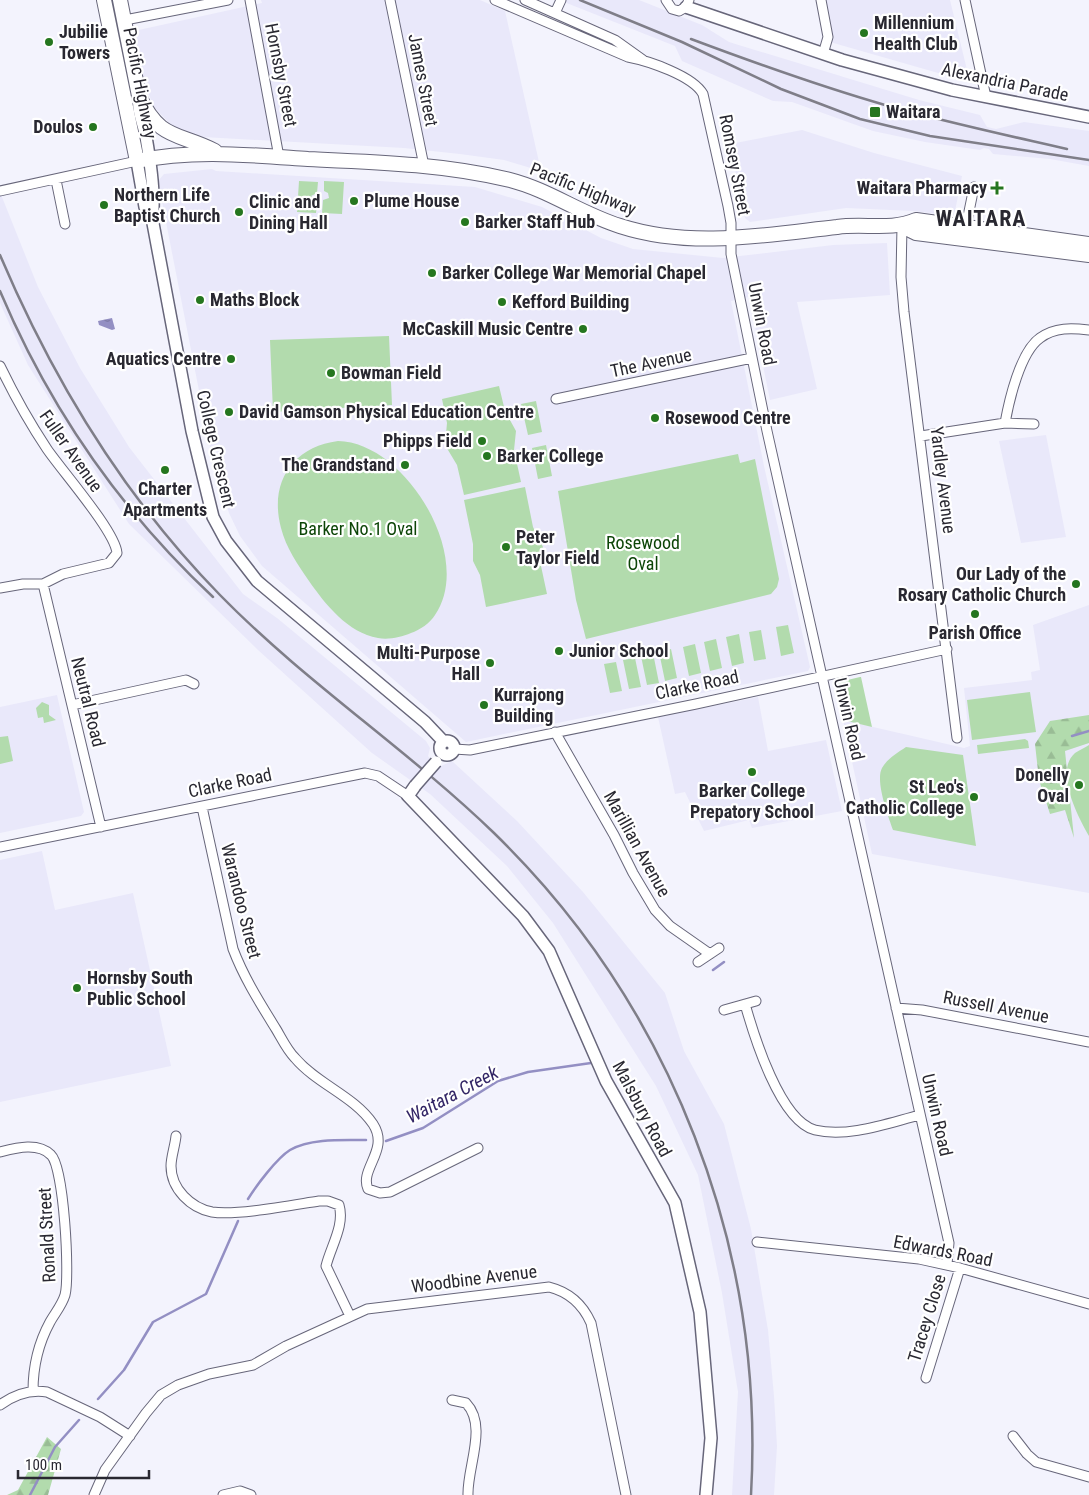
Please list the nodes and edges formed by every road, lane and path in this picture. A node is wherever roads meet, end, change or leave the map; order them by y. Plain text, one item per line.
1 (104, 0) edge
2 (120, 0) edge
3 (228, 0) edge
4 (250, 0) edge
5 (390, 0) edge
6 (495, 0) edge
7 (525, 0) edge
8 (666, 0) edge
9 (821, 0) edge
10 (965, 0) edge
11 (560, 1) edge
12 (687, 4) edge
13 (555, 14) junction
14 (125, 20) junction
15 (823, 54) junction
16 (643, 60) junction
17 (139, 96) junction
18 (986, 98) junction
19 (1089, 117) edge
20 (220, 153) junction
21 (280, 157) junction
22 (142, 160) junction
23 (424, 166) junction
24 (56, 180) junction
25 (974, 188) dead end
26 (0, 191) edge
27 (66, 224) dead end
28 (902, 226) junction
29 (964, 233) junction
30 (731, 239) junction
31 (1089, 244) edge
32 (1089, 255) edge
33 (1089, 330) edge
34 (752, 358) junction
35 (0, 366) edge
36 (556, 399) dead end
37 (1005, 424) junction
38 (1034, 424) dead end
39 (920, 436) junction
40 (43, 584) junction
41 (0, 588) edge
42 (947, 649) junction
43 (823, 676) junction
44 (194, 684) dead end
45 (72, 705) junction
46 (555, 732) junction
47 (957, 738) dead end
48 (443, 741) junction
49 (454, 749) junction
50 (439, 757) junction
51 (408, 796) junction
52 (202, 807) junction
53 (101, 828) junction
54 (0, 847) edge
55 (719, 948) dead end
56 (710, 954) junction
57 (698, 962) dead end
58 (756, 1001) dead end
59 (745, 1004) junction
60 (896, 1008) junction
61 (724, 1010) dead end
62 (1089, 1042) edge
63 (920, 1116) junction
64 (176, 1136) dead end
65 (478, 1148) dead end
66 (0, 1152) edge
67 (757, 1242) dead end
68 (947, 1264) junction
69 (960, 1268) junction
70 (1089, 1304) edge
71 (350, 1316) junction
72 (926, 1378) dead end
73 (33, 1391) junction
74 (452, 1400) dead end
75 (0, 1405) edge
76 (130, 1436) junction
77 (1013, 1436) dead end
78 (1089, 1477) edge
79 (94, 1495) edge
80 (223, 1495) edge
81 (252, 1495) edge
82 (468, 1495) edge
83 (626, 1495) edge
84 (706, 1495) edge

1 - 22 main road, Pacific Highway
2 - 14 main road, Pacific Highway
3 - 14 street
4 - 21 street, Hornsby Street
5 - 23 street, James Street
6 - 16 street
7 - 13 street
8 - 12 street
9 - 15 street
10 - 18 street
11 - 13 street
12 - 15 street, Alexandria Parade
13 - 16 street
14 - 17 main road, Pacific Highway
15 - 18 street, Alexandria Parade
16 - 30 street, Romsey Street
17 - 20 main road, Pacific Highway
17 - 22 street, Pacific Highway
18 - 19 street, Alexandria Parade
20 - 21 main road, Pacific Highway
20 - 22 main road, Pacific Highway
21 - 23 main road, Pacific Highway
22 - 24 street
22 - 48 street, College Crescent
23 - 30 main road, Pacific Highway
24 - 26 street
24 - 27 street
25 - 29 street
28 - 29 main road, Pacific Highway
28 - 30 main road, Pacific Highway
28 - 39 street, Yardley Avenue
29 - 31 main road, Pacific Highway
29 - 32 main road, Pacific Highway
30 - 34 street, Unwin Road
33 - 37 street
34 - 36 street, The Avenue
34 - 43 street, Unwin Road
35 - 40 street, Fuller Avenue
37 - 38 street
37 - 39 street
39 - 42 street, Yardley Avenue
40 - 41 street
40 - 45 street, Neutral Road
42 - 43 street, Clarke Road
42 - 47 street, Yardley Avenue
43 - 46 street, Clarke Road
43 - 60 street, Unwin Road
44 - 45 street
45 - 53 street, Neutral Road
46 - 49 street, Clarke Road
46 - 56 street, Marillian Avenue
48 - 49 street, College Crescent
48 - 50 street
49 - 50 street
50 - 51 street, bridge
51 - 52 street, Clarke Road
51 - 84 street, Malsbury Road
52 - 53 street, Clarke Road
52 - 65 street, Warandoo Street
53 - 54 street, Clarke Road
55 - 56 street
56 - 57 street
58 - 59 street
59 - 61 street
59 - 63 street
60 - 62 street, Russell Avenue
60 - 63 street, Unwin Road
63 - 68 street, Unwin Road
64 - 71 street
66 - 73 street, Ronald Street
67 - 68 street, Edwards Road
68 - 69 street, Edwards Road
69 - 70 street, Edwards Road
69 - 72 street, Tracey Close
71 - 76 street, Woodbine Avenue
71 - 83 street, Woodbine Avenue
73 - 75 street
73 - 76 street
74 - 82 street
76 - 79 street, Woodbine Avenue
77 - 78 street
80 - 81 street

